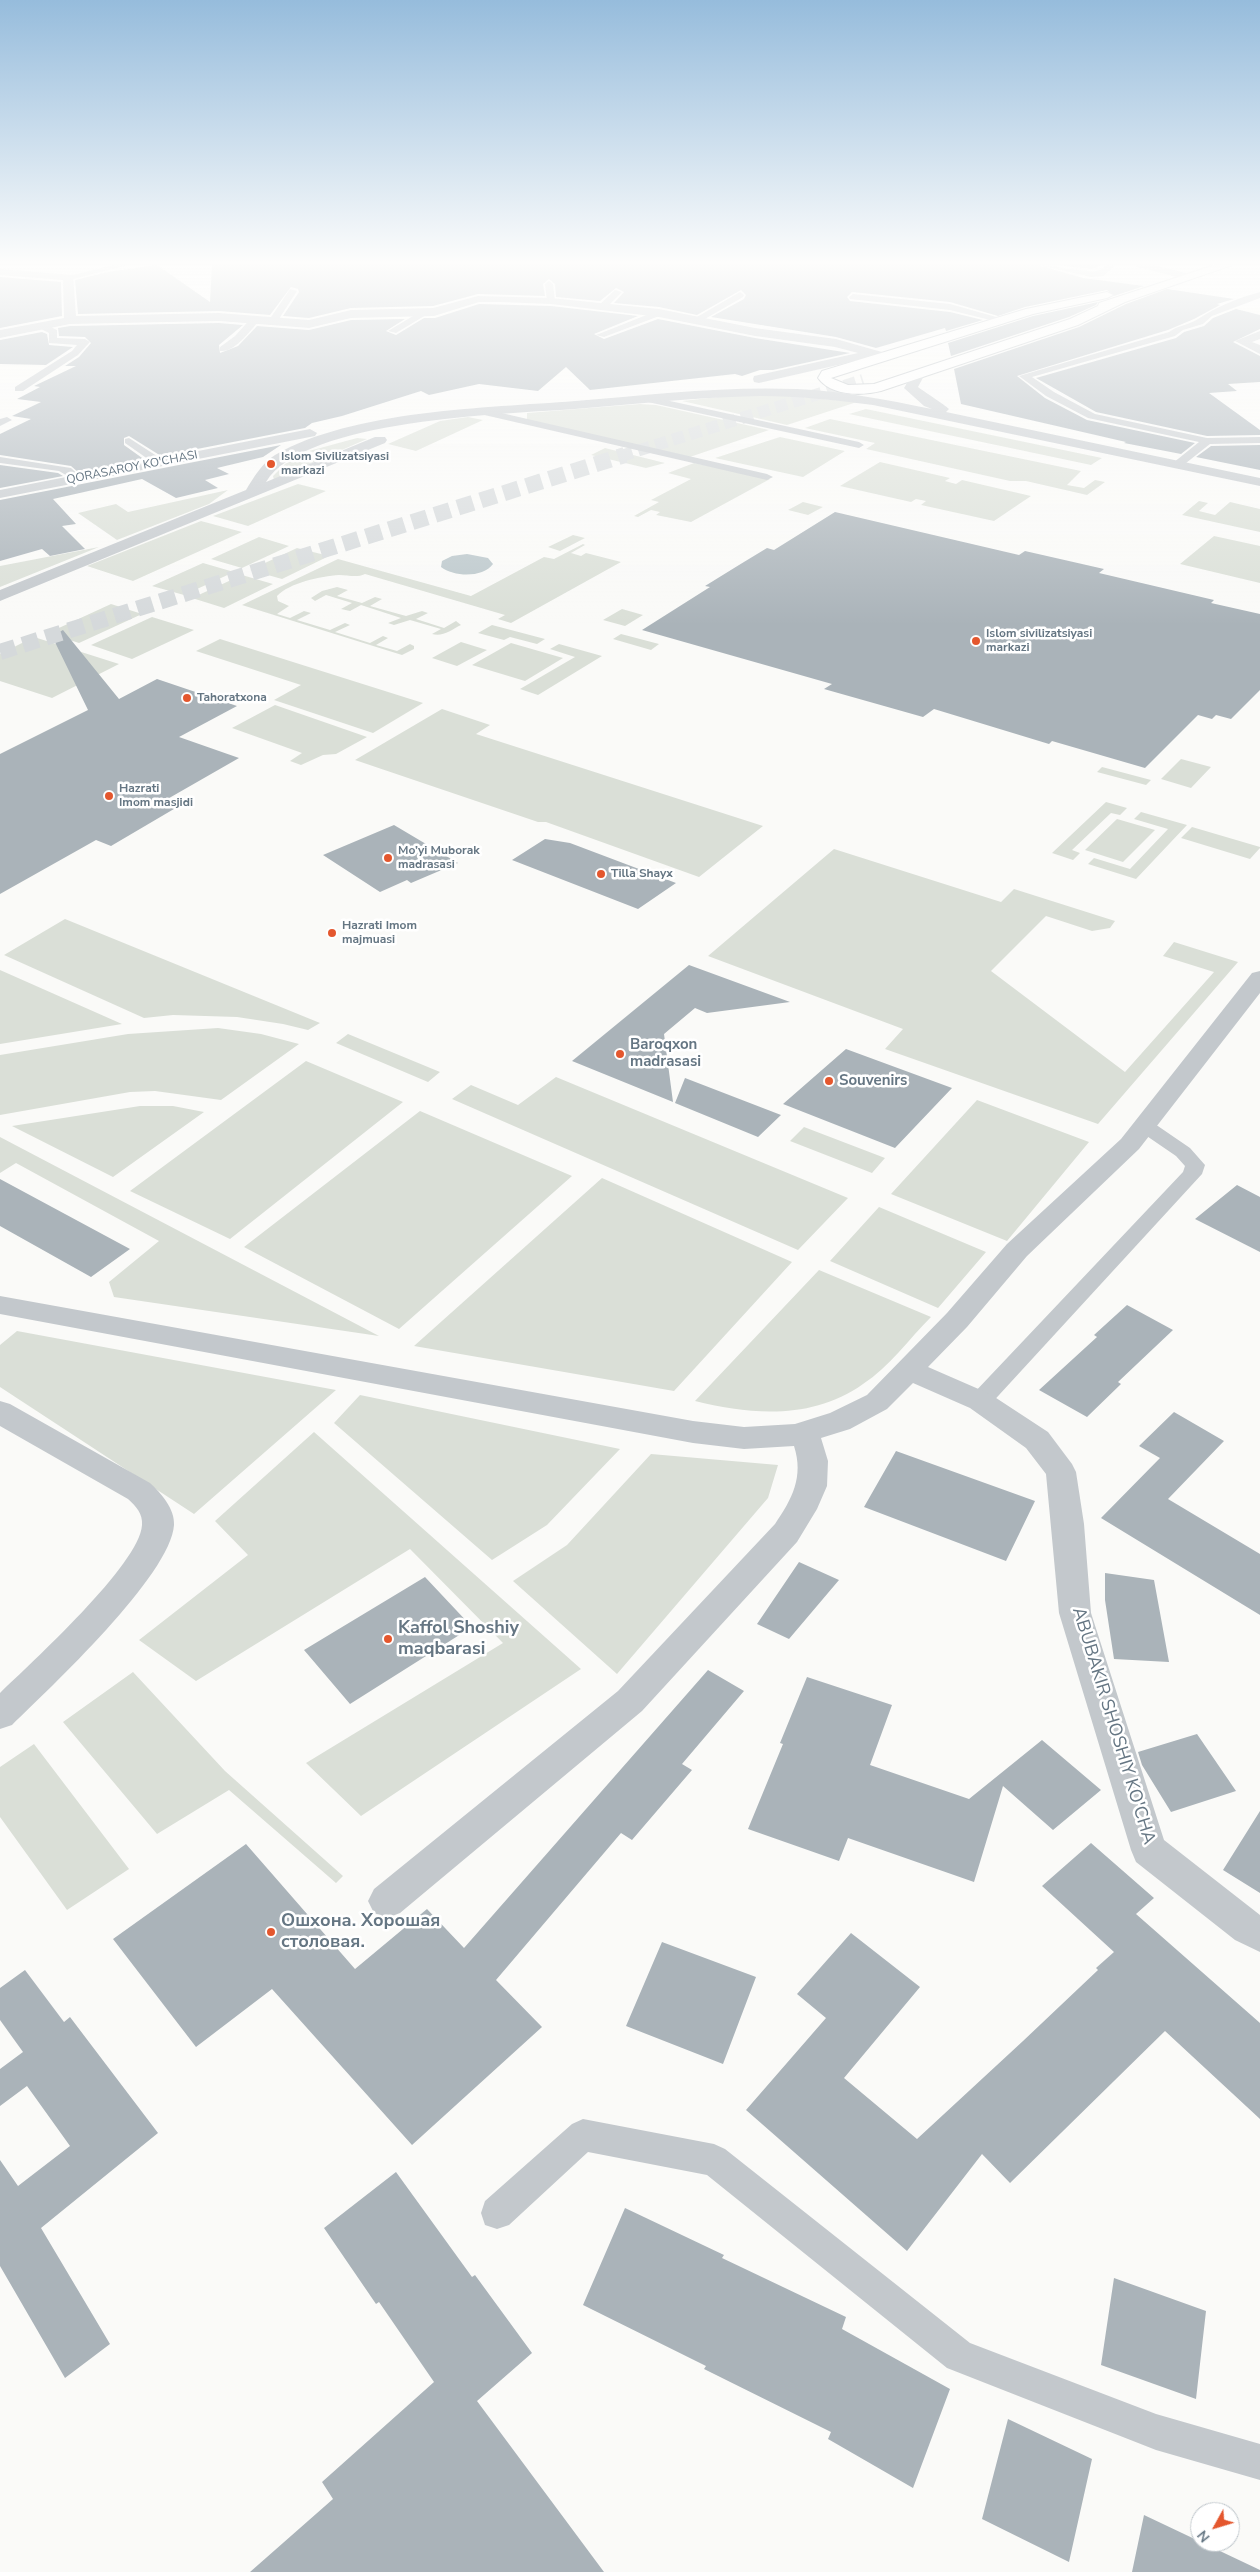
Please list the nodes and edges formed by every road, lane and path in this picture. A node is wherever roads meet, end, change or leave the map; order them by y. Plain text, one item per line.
1 (25, 385) edge
2 (706, 385) edge
3 (772, 385) edge
4 (839, 385) tunnel mouth
5 (885, 385) edge
6 (912, 385) edge
7 (1037, 385) edge
8 (19, 389) dead end
9 (742, 391) junction
10 (647, 399) junction
11 (484, 412) junction
12 (427, 419) junction
13 (991, 425) junction
14 (1260, 440) edge
15 (1208, 441) junction
16 (129, 442) dead end
17 (859, 445) dead end
18 (0, 460) edge
19 (159, 462) junction
20 (1177, 465) junction
21 (767, 477) dead end
22 (76, 478) junction
23 (1260, 482) edge
24 (0, 494) edge
25 (251, 494) junction
26 (0, 596) edge
27 (1260, 978) edge
28 (1145, 1126) junction
29 (0, 1305) edge
30 (909, 1370) junction
31 (980, 1401) junction
32 (0, 1412) edge
33 (804, 1433) junction
34 (0, 1715) edge
35 (388, 1901) dead end
36 (1260, 1934) edge
37 (497, 2213) dead end
38 (1260, 2462) edge

1 - 8 lane
2 - 19 street, QORASAROY KO'CHASI
3 - 9 street
4 - 5 main road
6 - 13 street
7 - 15 lane
9 - 10 street
9 - 13 street
10 - 11 street
10 - 17 lane
11 - 12 street
11 - 21 lane
12 - 25 street
12 - 25 street
13 - 20 street
14 - 15 lane
15 - 20 lane
16 - 19 lane
18 - 22 lane
19 - 22 street, QORASAROY KO'CHASI
20 - 23 street
22 - 24 street, QORASAROY KO'CHASI
25 - 26 street
27 - 28 street
28 - 30 street
28 - 31 lane
29 - 33 street
30 - 31 street, ABUBAKIR SHOSHIY KO'CHA
30 - 33 street
31 - 36 street, ABUBAKIR SHOSHIY KO'CHA
32 - 34 street
33 - 35 street
37 - 38 lane

